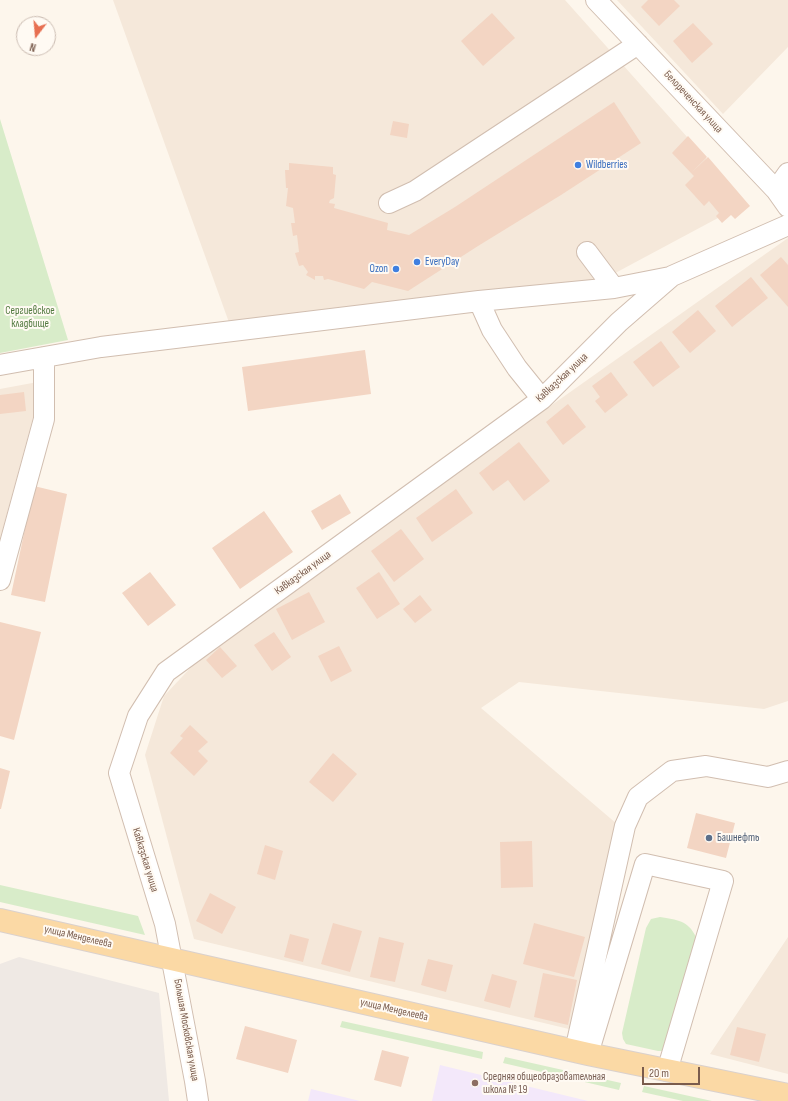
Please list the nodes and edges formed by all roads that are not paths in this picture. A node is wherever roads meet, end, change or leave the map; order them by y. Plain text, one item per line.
1 (596, 0) edge
2 (638, 44) junction
3 (788, 173) edge
4 (776, 190) junction
5 (389, 203) dead end
6 (788, 207) edge
7 (788, 225) edge
8 (587, 252) dead end
9 (672, 276) junction
10 (614, 288) junction
11 (479, 301) junction
12 (44, 357) junction
13 (0, 365) edge
14 (542, 399) junction
15 (0, 580) edge
16 (788, 771) edge
17 (607, 909) junction
18 (0, 920) edge
19 (624, 934) junction
20 (173, 959) junction
21 (582, 1053) junction
22 (667, 1071) junction
23 (788, 1095) edge
24 (198, 1101) edge

1 - 2 street, Белореченская улица
2 - 4 street, Белореченская улица
2 - 5 street
3 - 4 street
4 - 6 street, Белореченская улица
7 - 9 street, Кавказская улица
8 - 10 street
9 - 10 street, Кавказская улица
9 - 14 street, Кавказская улица
10 - 11 street, Кавказская улица
11 - 12 street, Кавказская улица
11 - 14 street
12 - 13 street, Кавказская улица
12 - 15 street
14 - 20 street, Кавказская улица
16 - 17 street
17 - 19 street
17 - 21 street
18 - 20 main road, улица Менделеева
19 - 21 street
19 - 22 street
20 - 21 main road, улица Менделеева
20 - 24 street, Большая Московская улица
21 - 22 main road, улица Менделеева
22 - 23 main road, улица Менделеева

